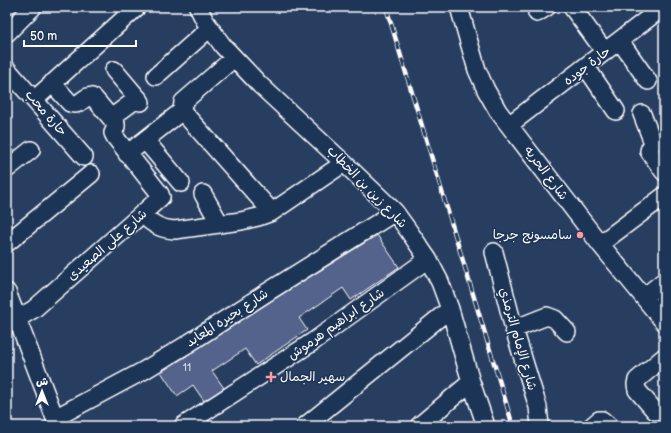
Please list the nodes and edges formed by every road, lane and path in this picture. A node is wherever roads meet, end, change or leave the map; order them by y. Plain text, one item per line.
1 (33, 7) edge
2 (137, 7) edge
3 (198, 7) edge
4 (459, 7) edge
5 (572, 7) edge
6 (662, 9) edge
7 (210, 28) junction
8 (7, 33) edge
9 (620, 41) junction
10 (605, 52) junction
11 (234, 58) junction
12 (586, 67) junction
13 (7, 69) edge
14 (114, 70) dead end
15 (156, 76) dead end
16 (648, 81) dead end
17 (52, 83) junction
18 (34, 100) junction
19 (182, 111) junction
20 (616, 111) dead end
21 (642, 114) dead end
22 (111, 118) junction
23 (509, 125) junction
24 (145, 140) junction
25 (31, 150) dead end
26 (127, 154) junction
27 (84, 157) dead end
28 (344, 163) junction
29 (7, 169) edge
30 (664, 172) edge
31 (91, 174) dead end
32 (182, 183) dead end
33 (203, 194) dead end
34 (664, 196) edge
35 (272, 212) junction
36 (394, 212) junction
37 (142, 214) junction
38 (220, 224) junction
39 (7, 243) edge
40 (600, 244) junction
41 (494, 252) dead end
42 (428, 259) junction
43 (664, 281) edge
44 (7, 292) edge
45 (644, 297) junction
46 (450, 310) junction
47 (12, 321) edge
48 (664, 322) edge
49 (514, 329) junction
50 (568, 332) dead end
51 (664, 356) edge
52 (471, 382) junction
53 (655, 411) dead end
54 (56, 422) edge
55 (183, 426) edge
56 (305, 426) edge
57 (419, 426) edge
58 (486, 426) edge
59 (540, 426) edge
60 (592, 426) edge
61 (609, 426) edge

1 - 8 street
2 - 17 street
3 - 7 street, شارع زين بن الخطاب
4 - 23 street, شارع الحريه
5 - 10 street
6 - 9 street, حارة جوده
7 - 11 street, شارع زين بن الخطاب
7 - 15 street
9 - 10 street, حارة جوده
9 - 16 street
10 - 12 street, حارة جوده
11 - 19 street
11 - 28 street, شارع زين بن الخطاب
12 - 20 street
12 - 23 street, حارة جوده
13 - 18 street, حارة محب
14 - 22 street
17 - 18 street
17 - 22 street
18 - 27 street, حارة محب
19 - 24 street
19 - 35 street
21 - 30 street
22 - 26 street
23 - 40 street, شارع الحريه
24 - 26 street
24 - 32 street
25 - 29 street
26 - 37 street, شارع على الصعيدى
28 - 35 street
28 - 36 street, شارع زين بن الخطاب
31 - 39 street
33 - 38 street
34 - 40 street
35 - 38 street
36 - 42 street, شارع زين بن الخطاب
36 - 54 street, شارع بحيره المعابد
37 - 38 street
37 - 47 street, شارع على الصعيدى
40 - 45 street, شارع الحريه
41 - 49 street, شارع الإمام الترمذي
42 - 46 street, شارع زين بن الخطاب
42 - 55 street, شارع ابراهيم هرموش
43 - 45 street
44 - 47 street
45 - 48 street, شارع الحريه
46 - 52 street, شارع زين بن الخطاب
46 - 56 street
47 - 54 street
49 - 50 street
49 - 59 street, شارع الإمام الترمذي
51 - 53 street
52 - 57 street
52 - 58 street, شارع زين بن الخطاب
60 - 61 street

